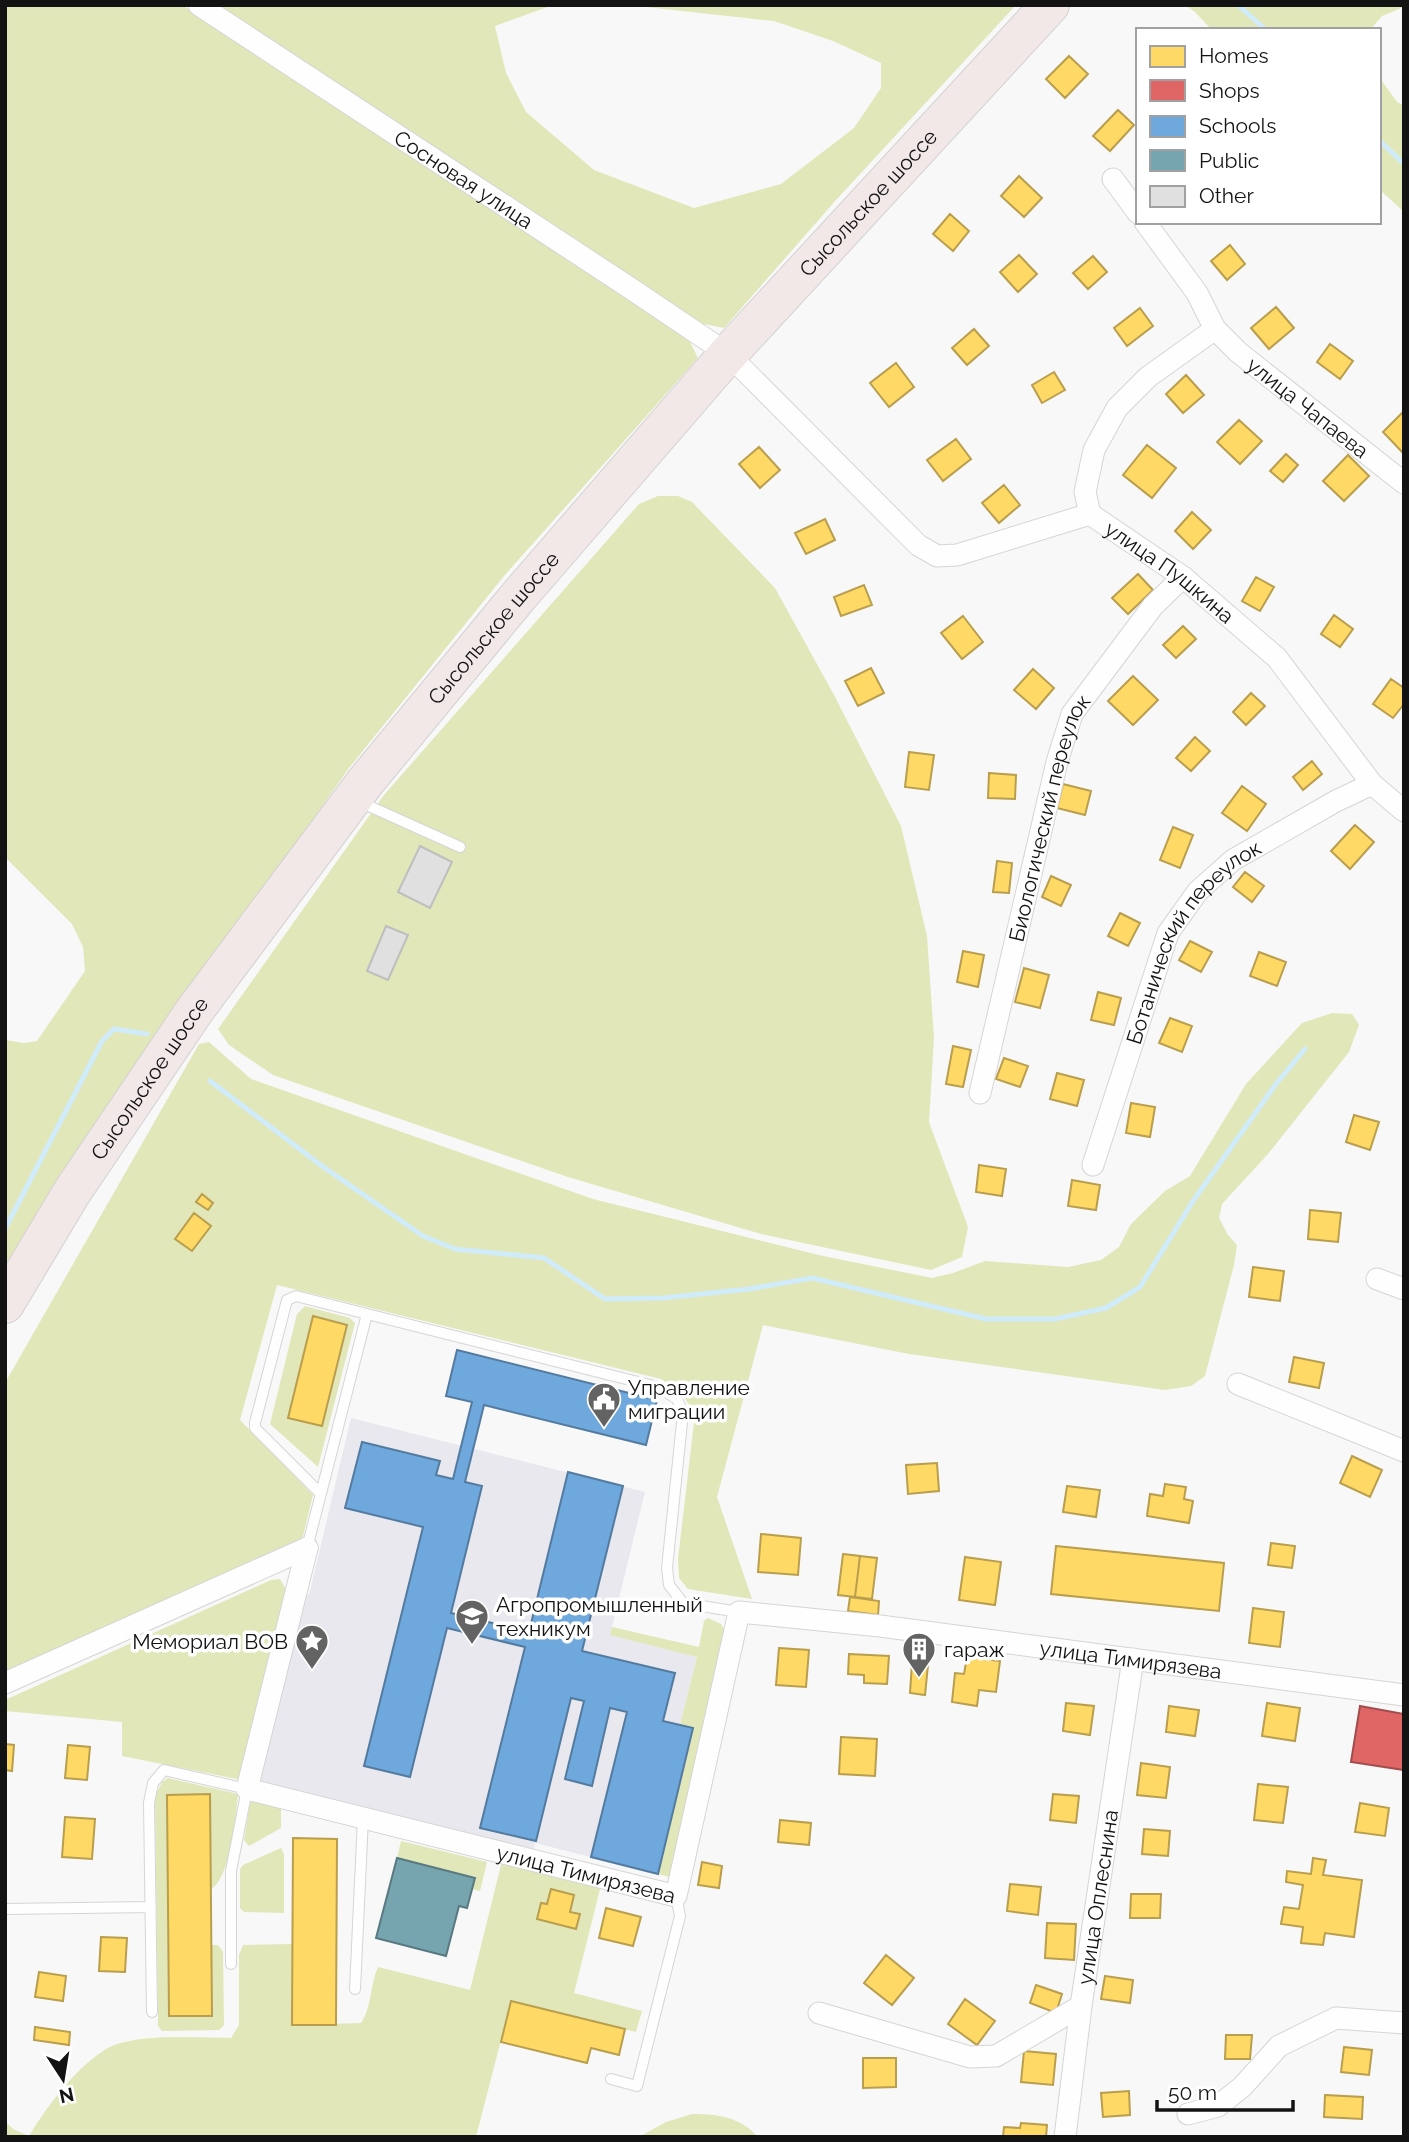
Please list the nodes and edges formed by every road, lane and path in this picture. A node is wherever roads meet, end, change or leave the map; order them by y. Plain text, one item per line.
1 (199, 5) edge
2 (1050, 5) edge
3 (1113, 179) dead end
4 (1136, 210) edge
5 (1146, 224) edge
6 (1214, 329) junction
7 (728, 355) junction
8 (1404, 483) edge
9 (1090, 514) junction
10 (1183, 578) junction
11 (1372, 785) junction
12 (352, 799) junction
13 (1404, 811) edge
14 (460, 847) dead end
15 (980, 1093) dead end
16 (1093, 1165) dead end
17 (1377, 1279) dead end
18 (1404, 1289) edge
19 (5, 1304) edge
20 (367, 1314) junction
21 (1238, 1384) dead end
22 (1404, 1451) edge
23 (321, 1494) junction
24 (307, 1548) junction
25 (738, 1612) junction
26 (1133, 1659) junction
27 (5, 1684) edge
28 (1404, 1695) edge
29 (247, 1789) junction
30 (363, 1818) junction
31 (676, 1896) junction
32 (151, 1907) junction
33 (5, 1909) edge
34 (231, 1964) dead end
35 (355, 1989) dead end
36 (1081, 2006) junction
37 (152, 2012) dead end
38 (819, 2013) dead end
39 (1404, 2023) edge
40 (611, 2079) dead end
41 (1188, 2114) dead end
42 (1066, 2137) edge

1 - 7 street, Сосновая улица
2 - 7 highway, Сысольское шоссе
3 - 4 street
5 - 6 street
6 - 8 street, улица Чапаева
6 - 9 street
7 - 9 street, улица Пушкина
7 - 12 highway, Сысольское шоссе
9 - 10 street, улица Пушкина
10 - 11 street, улица Пушкина
10 - 15 street, Биологический переулок
11 - 13 street, улица Пушкина
11 - 16 street, Ботанический переулок
12 - 14 lane
12 - 19 highway, Сысольское шоссе
17 - 18 street
20 - 23 lane
20 - 23 lane
20 - 25 lane
21 - 22 street
23 - 24 lane
24 - 27 street
24 - 29 street
25 - 26 street, улица Тимирязева
25 - 31 street, улица Тимирязева
26 - 28 street, улица Тимирязева
26 - 36 street, улица Оплеснина
29 - 30 street, улица Тимирязева
29 - 32 lane
29 - 34 lane
30 - 31 street, улица Тимирязева
30 - 35 lane
31 - 40 lane
32 - 33 lane
32 - 37 lane
36 - 38 street
36 - 42 street, улица Оплеснина
39 - 41 street

